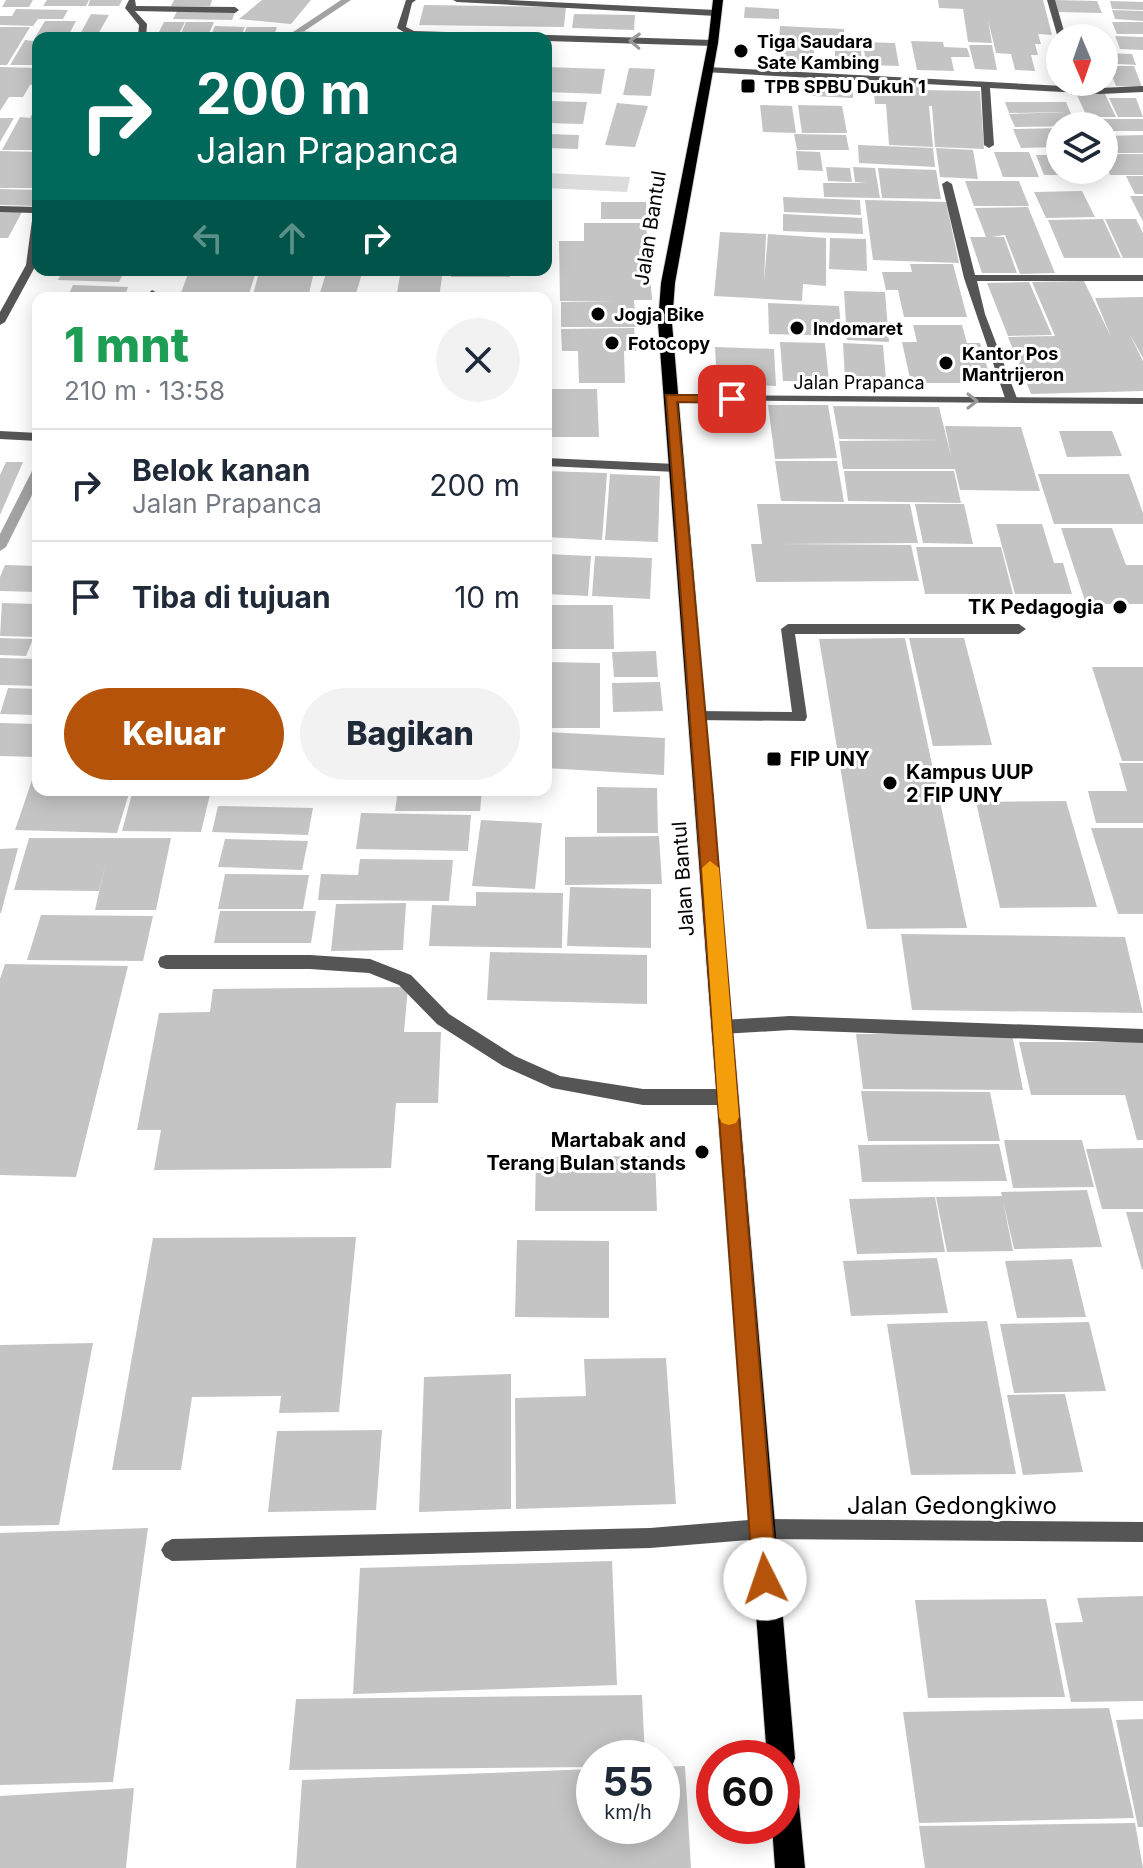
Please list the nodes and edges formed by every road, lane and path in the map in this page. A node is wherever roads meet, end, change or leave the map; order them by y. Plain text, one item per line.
1 (412, 0) edge
2 (457, 0) edge
3 (1051, 0) edge
4 (131, 4) edge
5 (717, 6) edge
6 (235, 10) dead end
7 (1058, 24) edge
8 (142, 32) edge
9 (408, 32) edge
10 (552, 38) edge
11 (713, 43) junction
12 (707, 70) junction
13 (985, 85) junction
14 (1143, 89) edge
15 (989, 145) dead end
16 (947, 184) dead end
17 (0, 209) edge
18 (32, 211) edge
19 (32, 257) edge
20 (969, 278) junction
21 (1143, 278) edge
22 (0, 322) edge
23 (670, 398) junction
24 (1012, 401) junction
25 (1143, 401) edge
26 (0, 435) edge
27 (32, 437) edge
28 (552, 462) edge
29 (676, 468) junction
30 (1019, 629) dead end
31 (698, 716) junction
32 (166, 962) dead end
33 (722, 1027) junction
34 (1143, 1036) edge
35 (727, 1097) junction
36 (761, 1529) junction
37 (1143, 1532) edge
38 (172, 1550) dead end
39 (779, 1740) edge
40 (788, 1844) edge
41 (790, 1868) edge

9 -> 1 street
2 - 5 street
3 - 7 street
4 - 6 street
4 - 8 street
5 - 11 main road, Jalan Bantul
11 -> 10 street
11 - 12 main road, Jalan Bantul
12 - 13 street
12 - 23 main road, Jalan Bantul
13 - 14 street
13 - 15 street
16 - 20 street
17 - 18 street
19 - 22 street
20 - 21 street
20 - 24 street
23 -> 24 street, Jalan Prapanca
23 - 29 main road, Jalan Bantul
24 - 25 street, Jalan Prapanca
26 - 27 street
28 - 29 street
29 - 31 main road, Jalan Bantul
30 - 31 street
31 - 33 main road, Jalan Bantul
32 - 35 street
33 - 34 street
33 - 35 main road, Jalan Bantul
35 - 36 main road, Jalan Bantul
36 - 37 street, Jalan Gedongkiwo
36 - 38 street, Jalan Gedongkiwo
36 - 39 main road, Jalan Bantul
40 - 41 main road

